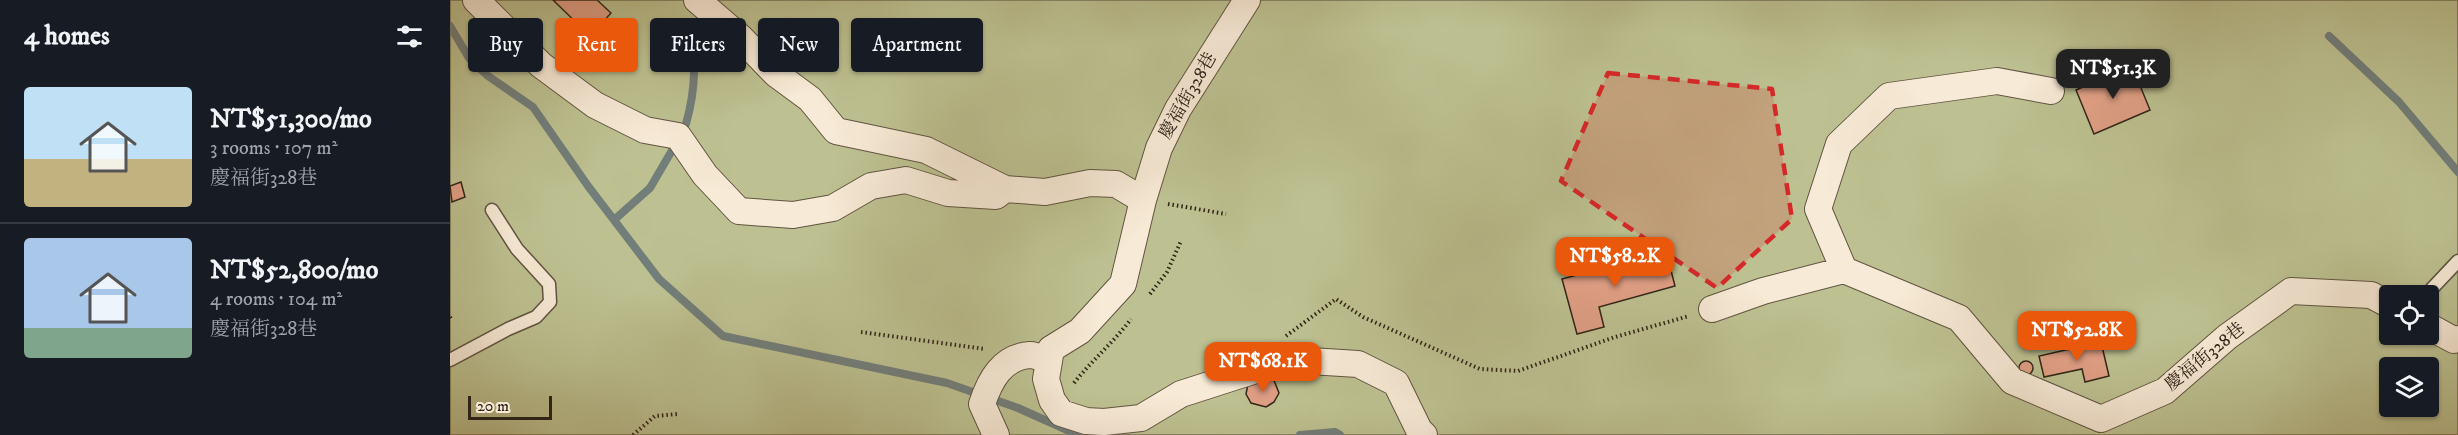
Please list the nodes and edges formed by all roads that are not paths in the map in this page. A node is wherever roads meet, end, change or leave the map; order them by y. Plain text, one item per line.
1 (476, 0) edge
2 (697, 0) edge
3 (1247, 0) edge
4 (2051, 91) dead end
5 (1005, 189) junction
6 (1143, 200) junction
7 (492, 210) dead end
8 (2458, 261) edge
9 (1844, 270) junction
10 (2435, 285) edge
11 (2379, 299) edge
12 (1712, 309) road end
13 (2439, 332) edge
14 (2458, 339) edge
15 (450, 360) edge
16 (1049, 361) junction
17 (996, 435) edge
18 (1424, 435) edge

1 - 5 street
2 - 5 street
3 - 6 street, 慶福街328巷
4 - 9 street
5 - 6 street
6 - 16 street, 慶福街328巷
7 - 15 lane
8 - 10 lane
9 - 11 street, 慶福街328巷
9 - 12 street
13 - 14 street
16 - 17 street
16 - 18 street

